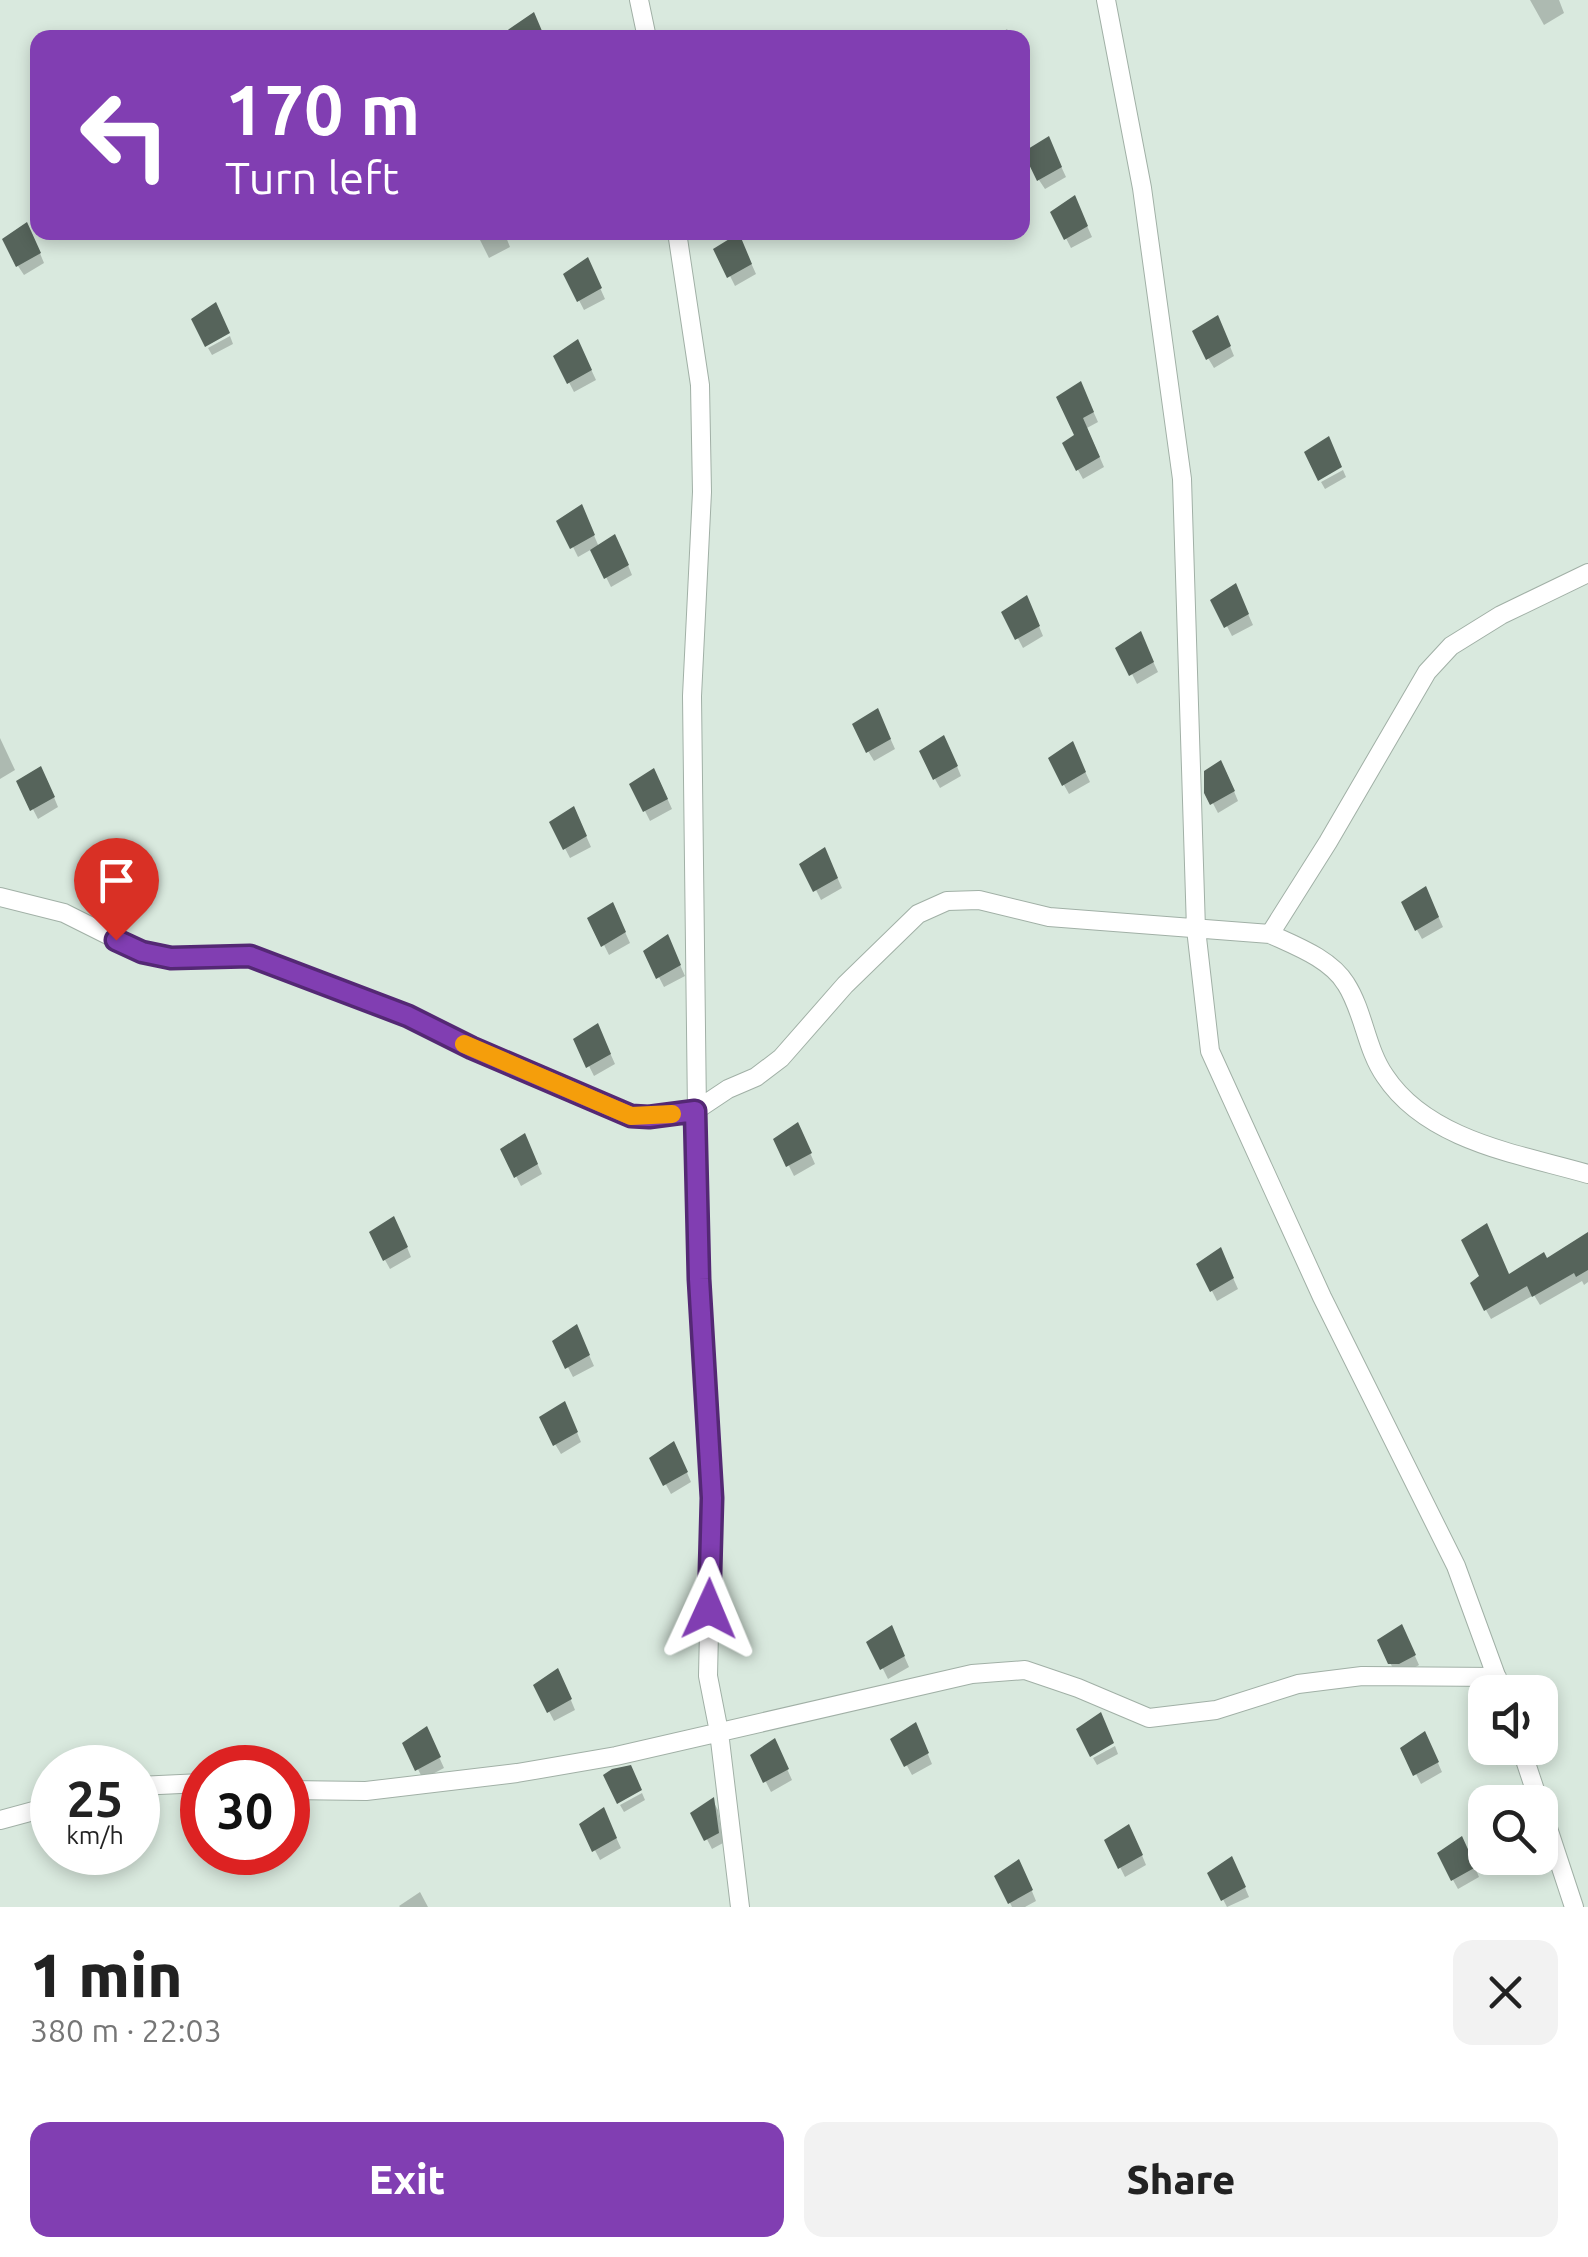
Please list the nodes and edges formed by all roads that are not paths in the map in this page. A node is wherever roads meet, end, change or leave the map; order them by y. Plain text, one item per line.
1 (639, 0) edge
2 (1106, 0) edge
3 (645, 30) edge
4 (679, 240) edge
5 (1588, 573) edge
6 (0, 897) edge
7 (1196, 929) junction
8 (1270, 934) junction
9 (695, 1111) junction
10 (1588, 1174) edge
11 (1496, 1675) edge
12 (1468, 1683) edge
13 (720, 1732) junction
14 (310, 1791) edge
15 (30, 1812) edge
16 (0, 1820) edge
17 (1558, 1858) edge
18 (740, 1907) edge
19 (1574, 1907) edge

1 - 3 street
2 - 7 street
4 - 9 street
5 - 8 street
6 - 9 street
7 - 8 street
7 - 9 street
7 - 11 street
8 - 10 street
9 - 13 street
12 - 13 street
13 - 14 street
13 - 18 street
15 - 16 street
17 - 19 street

